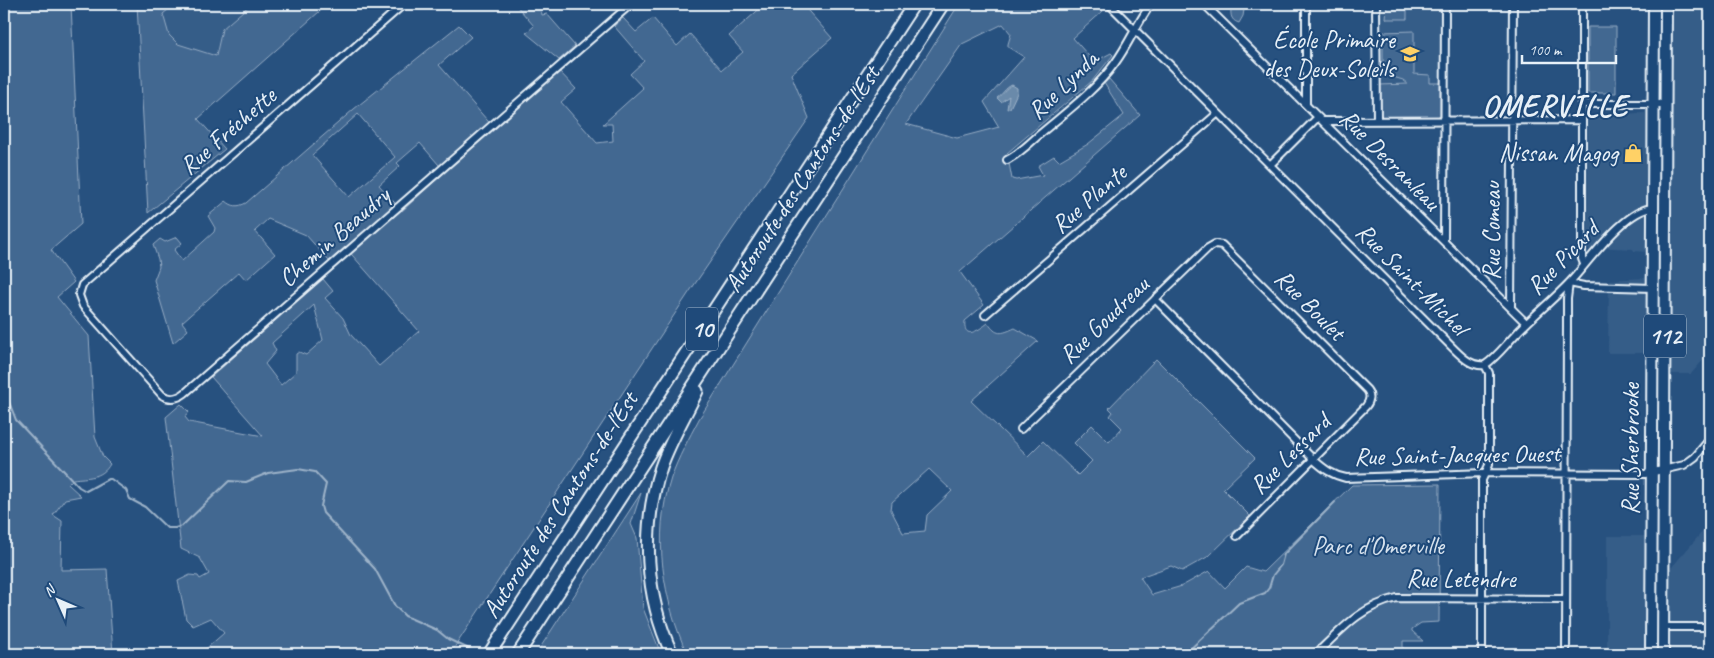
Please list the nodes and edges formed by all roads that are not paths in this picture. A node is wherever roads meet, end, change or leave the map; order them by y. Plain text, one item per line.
1 (404, 4) edge
2 (631, 4) edge
3 (914, 4) edge
4 (944, 4) edge
5 (1109, 4) edge
6 (1150, 4) edge
7 (1204, 4) edge
8 (1306, 4) edge
9 (1376, 4) edge
10 (1445, 4) edge
11 (1514, 4) edge
12 (1582, 4) edge
13 (1654, 4) edge
14 (1666, 4) edge
15 (1135, 29) junction
16 (1306, 104) junction
17 (1582, 104) junction
18 (1654, 104) junction
19 (1666, 104) junction
20 (1218, 113) junction
21 (1321, 119) junction
22 (1513, 120) junction
23 (1582, 120) junction
24 (1377, 121) junction
25 (1444, 121) junction
26 (1007, 160) dead end
27 (1270, 165) junction
28 (1654, 208) junction
29 (1444, 241) junction
30 (1217, 244) joint
31 (1584, 264) junction
32 (1570, 283) junction
33 (1653, 288) junction
34 (80, 290) joint
35 (1155, 299) junction
36 (1512, 308) junction
37 (985, 315) dead end
38 (1526, 323) junction
39 (714, 356) junction
40 (1485, 365) junction
41 (1370, 398) joint
42 (1021, 429) dead end
43 (1710, 439) edge
44 (1314, 460) junction
45 (1664, 470) junction
46 (1652, 472) junction
47 (1485, 473) junction
48 (1566, 474) junction
49 (1237, 536) dead end
50 (1482, 599) junction
51 (1566, 599) junction
52 (1663, 627) junction
53 (1710, 628) edge
54 (489, 654) edge
55 (518, 654) edge
56 (672, 654) edge
57 (1316, 654) edge
58 (1482, 654) edge
59 (1566, 654) edge
60 (1651, 654) edge
61 (1663, 654) edge

1 - 34 street, Rue Fréchette
2 - 34 street, Chemin Beaudry
3 - 54 highway, Autoroute des Cantons-de-l'Est / 10
4 - 39 highway, Autoroute des Cantons-de-l'Est / 10
5 - 15 street, Rue Saint-Michel
6 - 15 street, Rue Lynda
7 - 16 street, Rue Desranleau
8 - 16 street
9 - 24 street
10 - 25 street
11 - 22 street, Rue Comeau
12 - 17 street
13 - 18 main road, Rue Sherbrooke / 112
14 - 19 main road, Rue Sherbrooke / 112
15 - 20 street, Rue Saint-Michel
15 - 26 street, Rue Lynda
16 - 21 street, Rue Desranleau
17 - 18 street
17 - 23 street
18 - 19 street
18 - 28 main road, Rue Sherbrooke / 112
19 - 45 main road, Rue Sherbrooke / 112
20 - 27 street, Rue Saint-Michel
20 - 37 street, Rue Plante
21 - 24 street
21 - 27 street
21 - 29 street, Rue Desranleau
22 - 23 street
22 - 25 street
22 - 36 street, Rue Comeau
23 - 31 street
24 - 25 street
25 - 29 street
27 - 40 street, Rue Saint-Michel
28 - 31 street, Rue Picard
28 - 33 main road, Rue Sherbrooke / 112
29 - 36 street, Rue Desranleau
30 - 35 street, Rue Goudreau
30 - 41 street, Rue Boulet
31 - 32 street, Rue Picard
32 - 33 street
32 - 38 street, Rue Picard
32 - 48 street
33 - 46 main road, Rue Sherbrooke / 112
35 - 42 street, Rue Goudreau
35 - 44 street, Rue Saint-Jacques Ouest
36 - 38 street, Rue Desranleau
38 - 40 street, Rue Picard
39 - 55 highway, Autoroute des Cantons-de-l'Est / 10
39 - 56 highway
40 - 47 street
41 - 44 street, Rue Lessard
43 - 45 street, Rue Saint-Jacques Ouest
44 - 47 street, Rue Saint-Jacques Ouest
44 - 49 street, Rue Lessard
45 - 46 street, Rue Saint-Jacques Ouest
45 - 52 main road, Rue Sherbrooke / 112
46 - 48 street, Rue Saint-Jacques Ouest
46 - 60 main road, Rue Sherbrooke / 112
47 - 48 street, Rue Saint-Jacques Ouest
47 - 50 street
48 - 51 street
50 - 51 street, Rue Letendre
50 - 57 street, Rue Letendre
50 - 58 street
51 - 59 street
52 - 53 street
52 - 61 main road, Rue Sherbrooke / 112

